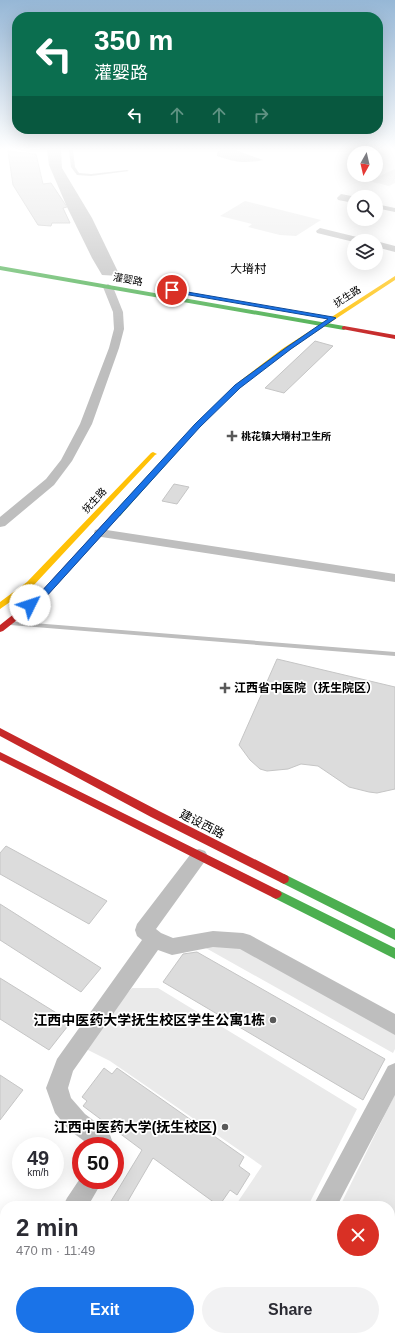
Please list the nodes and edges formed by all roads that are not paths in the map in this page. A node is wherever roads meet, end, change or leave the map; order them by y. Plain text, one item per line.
1 (320, 231) dead end
2 (347, 237) edge
3 (383, 246) edge
4 (395, 249) edge
5 (0, 260) edge
6 (0, 268) edge
7 (395, 278) edge
8 (108, 287) junction
9 (314, 315) junction
10 (333, 318) junction
11 (304, 321) junction
12 (324, 324) junction
13 (395, 329) edge
14 (291, 330) dead end
15 (395, 337) edge
16 (160, 446) dead end
17 (0, 523) edge
18 (100, 533) junction
19 (395, 578) edge
20 (0, 606) edge
21 (8, 623) junction
22 (0, 629) edge
23 (395, 654) edge
24 (0, 732) edge
25 (0, 756) edge
26 (200, 856) junction
27 (395, 935) edge
28 (154, 939) junction
29 (395, 954) edge
30 (395, 1025) edge
31 (395, 1073) edge
32 (97, 1137) edge
33 (86, 1189) edge
34 (78, 1201) edge
35 (328, 1201) edge

1 - 2 street
3 - 4 street
5 - 9 main road, 灌婴路
6 - 8 main road, 灌婴路
7 - 10 main road, 抚生路
8 - 11 main road, 灌婴路
8 - 17 street
9 - 10 main road, 灌婴路
9 - 11 main road
10 - 12 main road, 抚生路
10 - 13 main road, 灌婴路
11 - 12 main road, 灌婴路
11 - 14 main road
12 - 15 main road, 灌婴路
12 - 18 main road, 抚生路
16 - 20 main road, 抚生路
18 - 19 street
18 - 21 main road, 抚生路
21 - 22 main road, 抚生路
21 - 23 lane
24 - 27 main road, 建设西路
25 - 26 main road
26 - 28 street
26 - 29 main road
28 - 30 street
28 - 32 street
31 - 35 street
33 - 34 street

